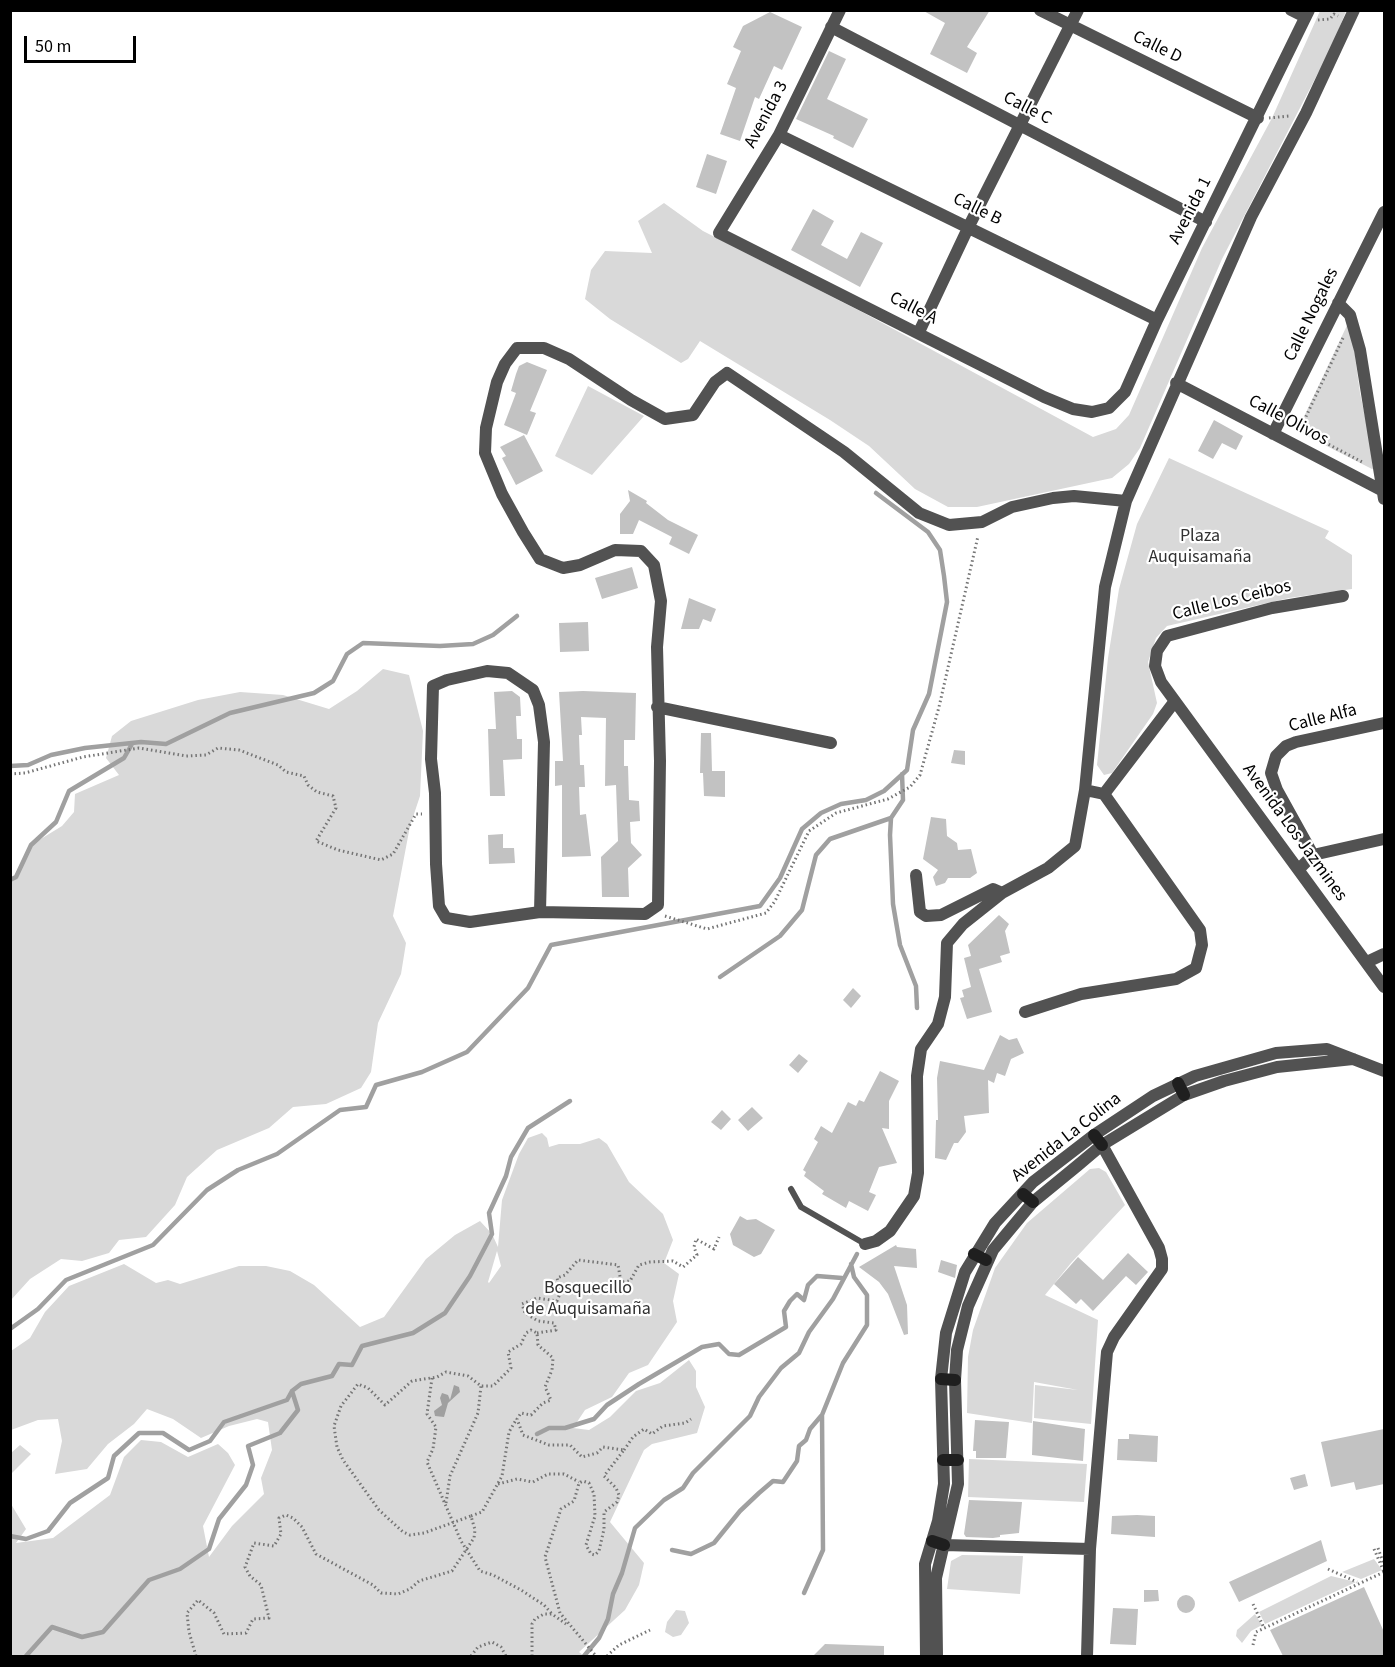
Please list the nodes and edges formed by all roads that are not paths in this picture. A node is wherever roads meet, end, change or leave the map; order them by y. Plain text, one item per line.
1 (840, 10) edge
2 (1040, 10) edge
3 (1078, 10) edge
4 (1292, 10) edge
5 (1307, 14) edge
6 (1351, 16) edge
7 (1071, 26) junction
8 (831, 27) junction
9 (1258, 118) junction
10 (1021, 126) junction
11 (780, 135) junction
12 (1384, 212) edge
13 (1206, 222) junction
14 (969, 226) junction
15 (719, 233) joint
16 (1338, 303) junction
17 (1157, 320) junction
18 (919, 332) junction
19 (1176, 383) junction
20 (1092, 412) joint
21 (1273, 434) junction
22 (1384, 495) edge
23 (1126, 501) junction
24 (1342, 596) dead end
25 (1175, 701) junction
26 (657, 707) junction
27 (1384, 723) edge
28 (831, 743) dead end
29 (1085, 790) junction
30 (1104, 794) junction
31 (1384, 838) edge
32 (1313, 855) junction
33 (1299, 869) junction
34 (916, 875) dead end
35 (1002, 893) junction
36 (540, 912) junction
37 (1384, 954) edge
38 (1367, 962) junction
39 (1384, 987) edge
40 (1025, 1012) dead end
41 (1354, 1059) junction
42 (1384, 1071) edge
43 (1178, 1083) junction
44 (1184, 1095) junction
45 (1098, 1140) junction
46 (791, 1189) dead end
47 (1028, 1198) junction
48 (865, 1244) joint
49 (974, 1254) junction
50 (986, 1260) junction
51 (941, 1379) junction
52 (955, 1380) junction
53 (943, 1461) junction
54 (958, 1461) junction
55 (938, 1543) junction
56 (1090, 1549) junction
57 (926, 1656) edge
58 (937, 1656) edge
59 (1087, 1656) edge

1 - 8 street, Avenida 3
2 - 7 street, Calle D
3 - 7 street
4 - 5 street
5 - 9 street, Avenida 1
6 - 19 street
7 - 9 street, Calle D
7 - 10 street
8 - 10 street, Calle C
8 - 11 street, Avenida 3
9 - 13 street, Avenida 1
10 - 13 street, Calle C
10 - 14 street
11 - 14 street, Calle B
11 - 15 street, Avenida 3
12 - 16 street, Calle Nogales
13 - 17 street, Avenida 1
14 - 17 street, Calle B
14 - 18 street
15 - 18 street, Calle A
16 - 21 street, Calle Nogales
16 - 22 street
17 - 20 street, Avenida 1
18 - 20 street, Calle A
19 - 21 street, Calle Olivos
19 - 23 street
21 - 22 street, Calle Olivos
23 - 26 street
23 - 29 street
24 - 25 street, Calle Los Ceibos
25 - 30 street
25 - 33 street, Avenida Los Jazmines
26 - 28 street
26 - 36 street
27 - 32 street, Calle Alfa
29 - 30 street
29 - 35 street
30 - 40 street
31 - 32 street
32 - 33 street
33 - 38 street, Avenida Los Jazmines
34 - 35 street
35 - 48 street
36 - 36 street
37 - 38 street
38 - 39 street, Avenida Los Jazmines
41 - 42 street, Avenida La Colina
41 - 43 street, Avenida La Colina
41 - 44 street, Avenida La Colina
43 - 44 street
43 - 45 street, Avenida La Colina
44 - 45 street, Avenida La Colina
45 - 47 street, Avenida La Colina
45 - 56 street
46 - 48 lane
47 - 49 street, Avenida La Colina
47 - 50 street, Avenida La Colina
49 - 50 street
49 - 51 street, Avenida La Colina
50 - 52 street, Avenida La Colina
51 - 52 street
51 - 53 street, Avenida La Colina
52 - 54 street, Avenida La Colina
53 - 54 street
53 - 55 street, Avenida La Colina
54 - 55 street, Avenida La Colina
55 - 56 street
55 - 57 street, Avenida La Colina
55 - 58 street, Avenida La Colina
56 - 59 street

